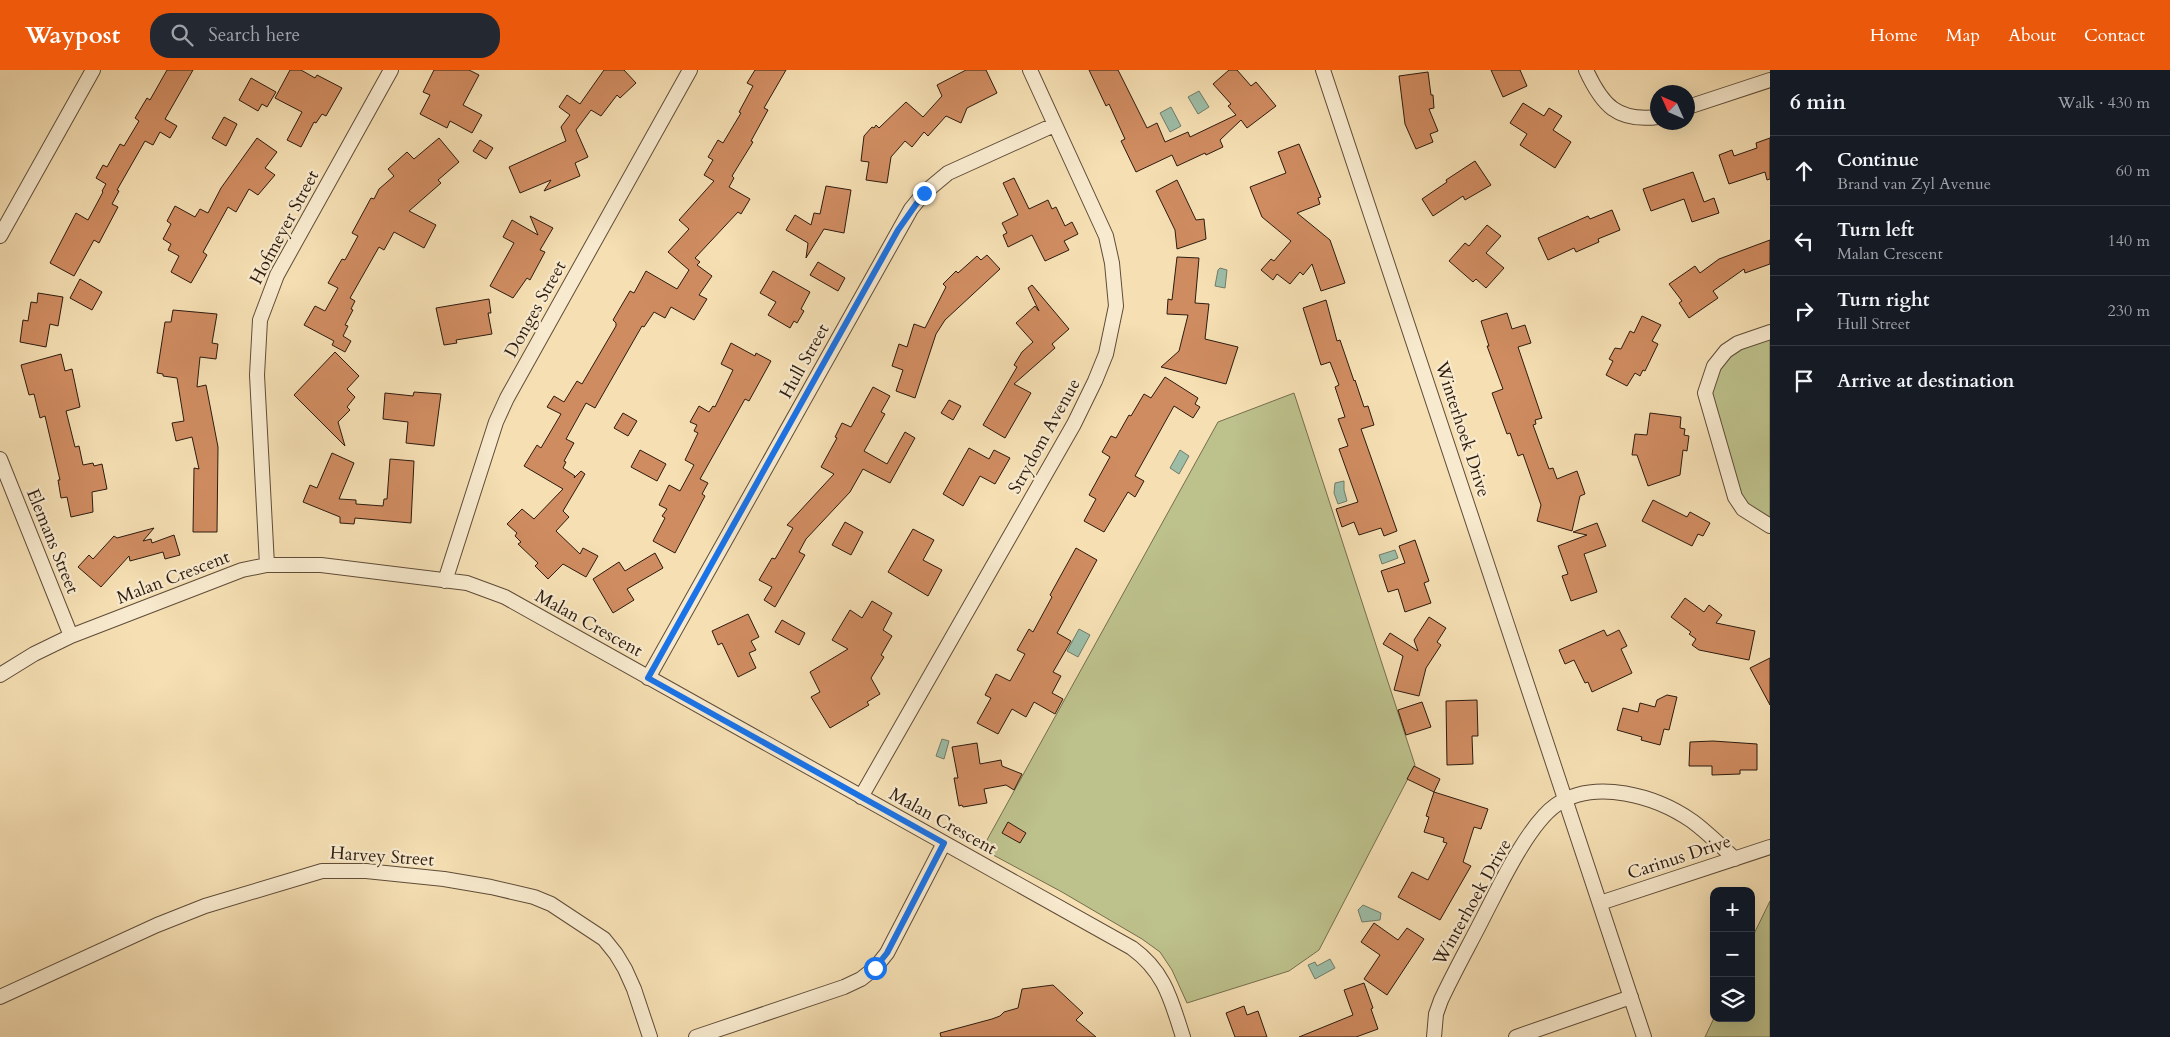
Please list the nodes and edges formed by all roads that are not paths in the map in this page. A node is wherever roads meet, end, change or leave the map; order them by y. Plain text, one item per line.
1 (93, 70) edge
2 (391, 70) edge
3 (690, 70) edge
4 (1030, 70) edge
5 (1323, 70) edge
6 (1586, 70) edge
7 (1770, 80) edge
8 (1695, 105) edge
9 (1650, 118) edge
10 (1054, 125) junction
11 (0, 236) edge
12 (1770, 332) edge
13 (0, 460) edge
14 (1770, 526) edge
15 (267, 565) junction
16 (445, 581) junction
17 (71, 636) junction
18 (0, 675) edge
19 (648, 678) junction
20 (861, 797) junction
21 (1566, 800) junction
22 (944, 843) junction
23 (1770, 847) edge
24 (1734, 858) junction
25 (1600, 903) junction
26 (0, 997) edge
27 (1631, 997) junction
28 (650, 1037) edge
29 (696, 1037) edge
30 (1183, 1037) edge
31 (1434, 1037) edge
32 (1516, 1037) edge
33 (1644, 1037) edge

1 - 11 street
2 - 15 street, Hofmeyer Street
3 - 16 street, Donges Street
4 - 10 street, Strydom Avenue
5 - 21 street, Winterhoek Drive
6 - 9 street
7 - 8 street
10 - 19 street, Hull Street
10 - 20 street, Strydom Avenue
12 - 14 street
13 - 17 street, Elemans Street
15 - 16 street, Malan Crescent
15 - 17 street, Malan Crescent
16 - 19 street, Malan Crescent
17 - 18 street, Malan Crescent
19 - 20 street, Malan Crescent
20 - 22 street, Malan Crescent
21 - 24 street, Winterhoek Drive
21 - 25 street, Winterhoek Drive
21 - 31 street, Winterhoek Drive
22 - 29 street
22 - 30 street, Malan Crescent
23 - 24 street, Carinus Drive
24 - 25 street, Carinus Drive
25 - 27 street, Winterhoek Drive
26 - 28 street, Harvey Street
27 - 32 street
27 - 33 street, Winterhoek Drive

